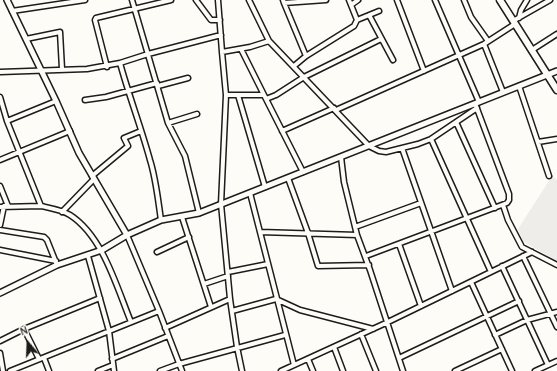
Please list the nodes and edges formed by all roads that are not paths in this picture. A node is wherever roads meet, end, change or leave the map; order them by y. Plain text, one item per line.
1 (7, 0) edge
2 (85, 0) edge
3 (132, 0) edge
4 (171, 0) edge
5 (196, 0) edge
6 (218, 0) edge
7 (249, 0) edge
8 (326, 0) edge
9 (349, 0) edge
10 (358, 0) edge
11 (397, 0) edge
12 (435, 0) edge
13 (464, 0) edge
14 (500, 0) edge
15 (527, 0) edge
16 (550, 0) edge
17 (283, 2) edge
18 (351, 5) junction
19 (135, 8) junction
20 (12, 11) junction
21 (379, 12) dead end
22 (369, 16) junction
23 (519, 18) junction
24 (220, 20) junction
25 (357, 20) junction
26 (514, 23) junction
27 (557, 34) edge
28 (221, 35) junction
29 (26, 39) junction
30 (381, 39) junction
31 (269, 40) junction
32 (488, 41) junction
33 (484, 44) junction
34 (241, 49) junction
35 (532, 50) junction
36 (222, 52) junction
37 (148, 54) junction
38 (459, 55) junction
39 (306, 56) junction
40 (393, 60) dead end
41 (120, 63) junction
42 (294, 66) junction
43 (107, 67) junction
44 (41, 70) junction
45 (62, 70) junction
46 (424, 71) junction
47 (557, 71) edge
48 (0, 72) edge
49 (548, 74) junction
50 (304, 77) junction
51 (188, 78) dead end
52 (157, 85) junction
53 (519, 86) junction
54 (557, 90) edge
55 (128, 91) junction
56 (503, 92) junction
57 (238, 94) junction
58 (226, 95) junction
59 (264, 95) junction
60 (0, 97) edge
61 (266, 99) junction
62 (85, 100) dead end
63 (56, 101) junction
64 (477, 105) junction
65 (335, 109) junction
66 (196, 114) dead end
67 (7, 121) junction
68 (456, 122) junction
69 (168, 123) junction
70 (70, 131) junction
71 (141, 131) junction
72 (282, 132) junction
73 (557, 138) edge
74 (431, 139) junction
75 (538, 142) junction
76 (369, 146) junction
77 (402, 148) junction
78 (19, 152) junction
79 (341, 157) junction
80 (0, 160) edge
81 (303, 172) junction
82 (549, 176) dead end
83 (93, 178) junction
84 (288, 178) junction
85 (0, 186) edge
86 (265, 187) junction
87 (250, 193) junction
88 (421, 203) junction
89 (222, 204) junction
90 (503, 205) junction
91 (4, 206) edge
92 (41, 206) junction
93 (495, 208) junction
94 (62, 212) junction
95 (199, 213) junction
96 (182, 217) junction
97 (467, 219) junction
98 (161, 220) junction
99 (0, 225) edge
100 (355, 227) junction
101 (0, 230) edge
102 (260, 232) junction
103 (431, 232) junction
104 (308, 234) junction
105 (127, 235) junction
106 (356, 235) junction
107 (189, 237) junction
108 (399, 244) junction
109 (0, 250) edge
110 (102, 250) junction
111 (158, 252) dead end
112 (532, 252) junction
113 (88, 256) junction
114 (366, 256) junction
115 (523, 256) junction
116 (57, 263) junction
117 (268, 264) junction
118 (369, 265) junction
119 (557, 265) edge
120 (502, 266) junction
121 (491, 272) junction
122 (228, 274) junction
123 (470, 282) junction
124 (204, 284) junction
125 (452, 291) junction
126 (0, 293) edge
127 (100, 298) junction
128 (230, 299) junction
129 (276, 299) junction
130 (518, 301) junction
131 (421, 306) junction
132 (211, 307) junction
133 (159, 311) junction
134 (232, 311) junction
135 (557, 312) edge
136 (551, 314) junction
137 (487, 316) junction
138 (527, 320) junction
139 (131, 322) junction
140 (388, 322) junction
141 (557, 327) edge
142 (165, 328) junction
143 (24, 329) junction
144 (374, 329) junction
145 (109, 331) junction
146 (361, 334) junction
147 (285, 335) junction
148 (495, 335) junction
149 (168, 336) junction
150 (0, 341) edge
151 (237, 347) junction
152 (334, 347) junction
153 (502, 349) junction
154 (0, 353) edge
155 (44, 358) junction
156 (399, 358) junction
157 (112, 359) junction
158 (308, 359) junction
159 (39, 360) junction
160 (557, 361) edge
161 (179, 364) junction
162 (113, 365) junction
163 (294, 365) junction
164 (548, 365) junction
165 (288, 369) edge
166 (3, 371) edge
167 (10, 371) edge
168 (49, 371) edge
169 (98, 371) edge
170 (114, 371) edge
171 (160, 371) edge
172 (182, 371) edge
173 (242, 371) edge
174 (280, 371) edge
175 (313, 371) edge
176 (343, 371) edge
177 (376, 371) edge
178 (403, 371) edge
179 (455, 371) edge
180 (512, 371) edge
181 (535, 371) edge

1 - 20 street
2 - 20 street
3 - 19 street
4 - 19 street
5 - 24 street
6 - 24 street
7 - 31 street
8 - 17 street
9 - 18 street
10 - 18 street
11 - 46 street
12 - 38 street
13 - 32 street
14 - 26 main road
15 - 23 street
16 - 23 street
17 - 39 street
18 - 25 street
19 - 37 street
19 - 43 street
20 - 29 street
21 - 22 street
22 - 25 street
22 - 30 street
23 - 26 street
24 - 28 street
25 - 39 street
26 - 32 street
26 - 35 main road
27 - 35 street
28 - 36 street
28 - 37 street
29 - 44 street
29 - 45 street
30 - 40 street
30 - 50 street
31 - 34 street
31 - 42 street
32 - 33 street
33 - 38 street
33 - 56 street
34 - 36 street
34 - 59 street
35 - 49 main road
36 - 58 street
37 - 41 street
37 - 52 street
38 - 46 street
38 - 64 street
39 - 42 street
41 - 43 street
41 - 55 street
42 - 50 street
43 - 45 street
44 - 45 street
44 - 48 street
44 - 63 street
46 - 65 street
47 - 49 street
49 - 53 street
49 - 54 main road
50 - 61 street
50 - 65 street
51 - 52 street
52 - 55 street
52 - 69 street
53 - 56 street
53 - 75 street
55 - 62 street
55 - 71 street
56 - 64 street
57 - 58 street
57 - 59 street
57 - 86 street
58 - 89 street
59 - 61 street
60 - 67 street
61 - 72 street
63 - 67 street
63 - 70 street
64 - 68 street
64 - 76 street
64 - 90 street
65 - 72 street
65 - 76 street
66 - 69 street
67 - 78 street
68 - 74 street
68 - 93 street
69 - 95 street
70 - 78 street
70 - 83 street
71 - 83 street
71 - 98 street
72 - 81 street
73 - 75 street
74 - 77 street
74 - 97 street
75 - 82 street
76 - 77 street
76 - 79 street
77 - 88 street
78 - 80 street
78 - 92 street
79 - 81 street
79 - 100 street
81 - 84 street
83 - 94 street
83 - 105 street
84 - 86 street
84 - 104 street
85 - 91 street
86 - 87 street
87 - 89 street
87 - 102 street
88 - 100 street
88 - 103 street
89 - 95 street
89 - 122 street
90 - 93 street
90 - 112 street
91 - 92 street
91 - 99 street
92 - 94 street
93 - 97 street
94 - 110 street
95 - 96 street
96 - 98 street
96 - 107 street
97 - 103 street
97 - 121 street
98 - 105 street
100 - 106 street
101 - 116 street
102 - 104 street
102 - 117 street
103 - 108 street
103 - 125 street
104 - 106 street
104 - 118 street
105 - 110 street
105 - 133 street
106 - 114 street
107 - 111 street
107 - 124 street
108 - 114 street
108 - 131 street
109 - 116 street
110 - 113 street
110 - 139 street
112 - 115 street
112 - 119 street
113 - 116 street
113 - 127 street
114 - 118 street
115 - 120 street
115 - 136 street
116 - 126 street
117 - 122 street
117 - 129 street
118 - 140 street
120 - 121 street
120 - 130 street
121 - 123 street
122 - 124 street
122 - 128 street
123 - 125 street
123 - 137 street
124 - 132 street
125 - 131 street
127 - 143 street
127 - 145 street
128 - 132 street
128 - 134 street
129 - 134 street
129 - 144 street
129 - 147 street
130 - 137 street
130 - 138 street
131 - 140 street
132 - 142 street
133 - 139 street
133 - 142 street
134 - 151 street
135 - 136 street
136 - 138 street
136 - 141 street
137 - 148 street
137 - 156 street
138 - 148 street
138 - 164 street
139 - 145 street
140 - 144 street
140 - 156 street
142 - 149 street
143 - 150 street
143 - 159 street
144 - 146 street
145 - 155 street
145 - 157 street
146 - 152 street
146 - 177 street
147 - 151 street
147 - 163 street
148 - 153 street
149 - 157 street
149 - 161 street
151 - 161 street
151 - 173 street
152 - 158 street
152 - 176 street
153 - 179 street
153 - 180 street
154 - 166 street
155 - 159 street
155 - 168 street
156 - 178 street
157 - 162 street
158 - 163 street
158 - 175 street
159 - 167 street
160 - 164 street
161 - 171 street
161 - 172 street
162 - 169 street
162 - 170 street
163 - 165 street
164 - 181 street
165 - 174 street

